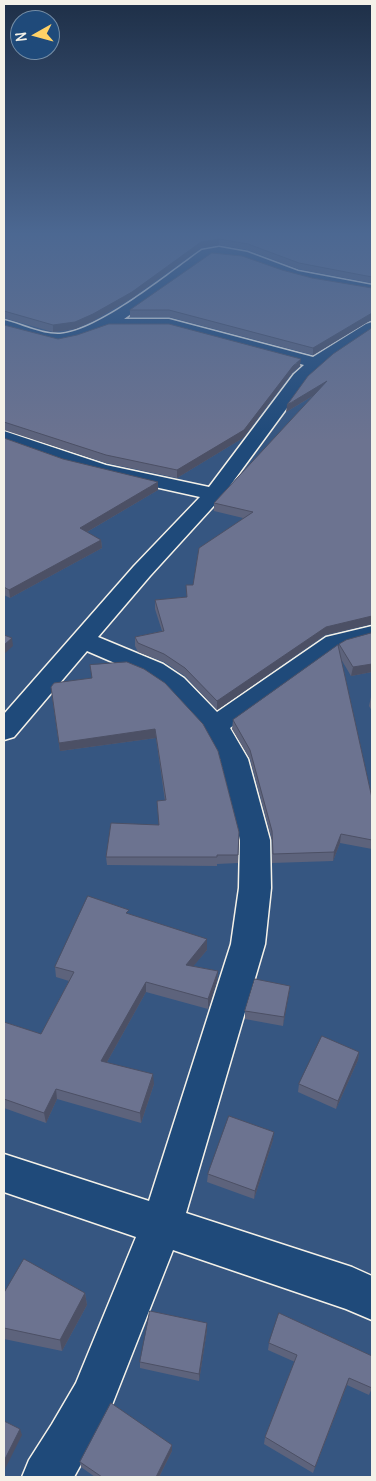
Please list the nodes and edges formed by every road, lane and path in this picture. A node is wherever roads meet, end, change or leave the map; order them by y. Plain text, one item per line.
1 (136, 303) edge
2 (4, 324) edge
3 (107, 324) junction
4 (372, 327) edge
5 (315, 363) junction
6 (4, 437) edge
7 (214, 494) junction
8 (372, 633) edge
9 (83, 640) junction
10 (215, 726) junction
11 (4, 731) edge
12 (4, 1173) edge
13 (162, 1226) junction
14 (372, 1298) edge
15 (46, 1477) edge

1 - 3 street
2 - 3 street
3 - 5 street
4 - 5 street
5 - 7 street
6 - 7 street
7 - 9 street
8 - 10 street
9 - 10 street
9 - 11 street
10 - 13 street
12 - 13 street
13 - 14 street
13 - 15 street

